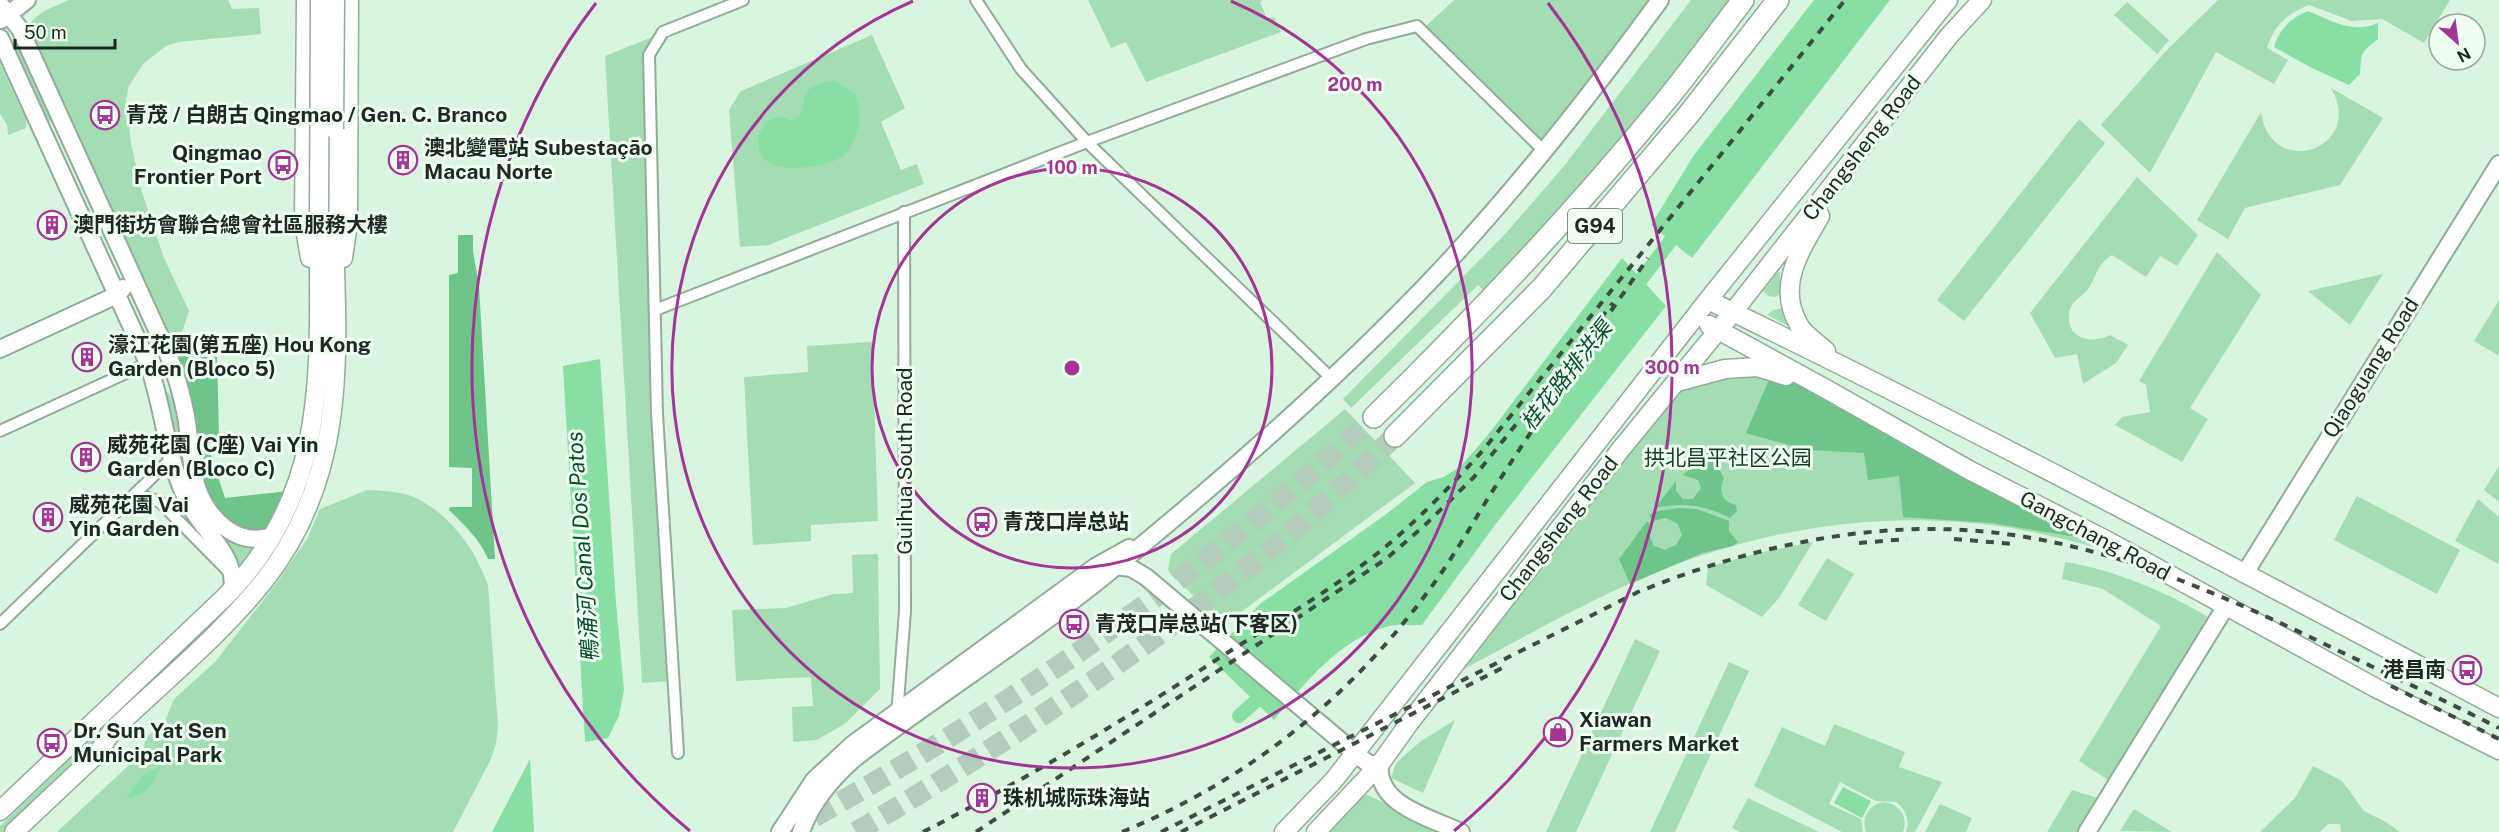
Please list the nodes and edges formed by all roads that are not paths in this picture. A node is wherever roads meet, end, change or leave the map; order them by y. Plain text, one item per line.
1 (27, 0) edge
2 (306, 0) edge
3 (320, 0) edge
4 (335, 0) edge
5 (349, 0) edge
6 (742, 0) edge
7 (976, 0) edge
8 (1660, 0) edge
9 (1743, 0) edge
10 (1778, 0) edge
11 (1948, 0) edge
12 (1982, 0) edge
13 (3, 13) edge
14 (349, 22) junction
15 (0, 38) edge
16 (305, 64) junction
17 (65, 128) junction
18 (45, 138) junction
19 (1087, 142) junction
20 (1544, 152) junction
21 (2499, 164) edge
22 (1848, 166) junction
23 (90, 183) junction
24 (326, 212) junction
25 (904, 212) junction
26 (117, 295) junction
27 (1708, 300) junction
28 (327, 310) junction
29 (655, 310) junction
30 (1733, 312) junction
31 (1694, 318) junction
32 (1719, 330) junction
33 (0, 349) edge
34 (148, 363) junction
35 (1840, 364) junction
36 (1332, 379) junction
37 (1677, 382) junction
38 (1826, 389) junction
39 (182, 396) junction
40 (1374, 417) tunnel mouth
41 (0, 431) edge
42 (1395, 436) tunnel mouth
43 (171, 459) junction
44 (124, 504) junction
45 (274, 535) junction
46 (1148, 538) junction
47 (1111, 562) junction
48 (2245, 573) junction
49 (1146, 577) junction
50 (232, 583) junction
51 (2226, 606) junction
52 (0, 624) edge
53 (2499, 708) edge
54 (898, 710) junction
55 (896, 728) junction
56 (112, 730) junction
57 (1334, 735) junction
58 (2499, 750) edge
59 (678, 753) dead end
60 (1358, 756) junction
61 (1374, 771) junction
62 (1340, 772) junction
63 (1396, 802) junction
64 (1342, 806) junction
65 (0, 811) edge
66 (0, 831) edge
67 (14, 832) edge
68 (780, 832) edge
69 (801, 832) edge
70 (1284, 832) edge
71 (1316, 832) edge
72 (1461, 832) edge
73 (2087, 832) edge

1 - 13 street
2 - 16 main road
3 - 24 main road, bridge
4 - 24 main road, bridge
5 - 14 main road
6 - 29 street
7 - 19 street
8 - 20 street
9 - 40 highway, G94
10 - 42 highway, G94
11 - 27 main road, Changsheng Road
12 - 22 main road, Changsheng Road
13 - 17 street
14 - 16 main road
14 - 28 main road
15 - 18 street
16 - 28 main road
17 - 18 street
17 - 23 street
18 - 26 street
19 - 20 street
19 - 25 street
19 - 36 street
20 - 36 street
21 - 48 street, Qiaoguang Road
22 - 30 main road, Changsheng Road
22 - 35 main road
23 - 26 street
23 - 39 street
24 - 28 main road
25 - 29 street
25 - 54 street, Guihua South Road
26 - 33 street
26 - 34 street
27 - 30 main road, Gangchang Road
27 - 31 main road, Changsheng Road
28 - 45 main road
28 - 56 main road
29 - 59 street
30 - 32 main road, Changsheng Road
30 - 35 main road, Gangchang Road
31 - 32 main road, Gangchang Road
31 - 60 main road, Changsheng Road
32 - 37 main road, Changsheng Road
32 - 38 main road, Gangchang Road
34 - 39 street
34 - 41 street
34 - 43 street
35 - 48 main road, Gangchang Road
36 - 46 street
37 - 38 main road
37 - 61 main road, Changsheng Road
38 - 51 main road, Gangchang Road
39 - 45 street
43 - 44 street
43 - 50 street
44 - 50 street
44 - 52 street
45 - 50 main road
46 - 47 street
46 - 49 street
47 - 49 street
47 - 54 street
47 - 55 street
48 - 53 main road, Gangchang Road
49 - 57 street
50 - 65 main road
51 - 58 main road, Gangchang Road
51 - 73 street
54 - 55 street, Guihua South Road
54 - 68 street
55 - 69 street
56 - 66 main road
56 - 67 main road
57 - 60 street
57 - 62 street
60 - 61 street
60 - 62 main road, Changsheng Road
61 - 63 street
61 - 64 main road, Changsheng Road
62 - 70 main road, Changsheng Road
63 - 64 street
63 - 72 street
64 - 71 main road, Changsheng Road

